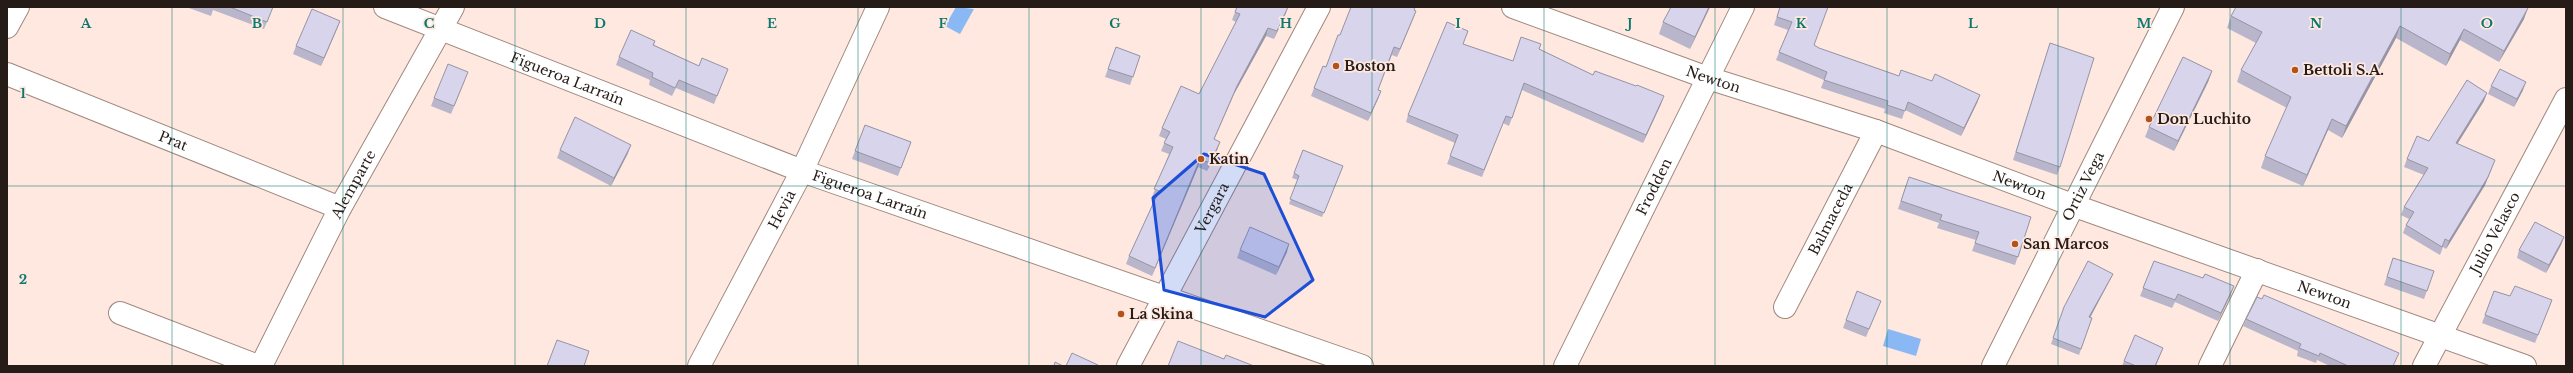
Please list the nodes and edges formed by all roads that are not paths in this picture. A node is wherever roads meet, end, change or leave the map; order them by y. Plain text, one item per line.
1 (385, 7) edge
2 (453, 7) edge
3 (878, 7) edge
4 (1319, 7) edge
5 (1513, 7) edge
6 (1743, 7) edge
7 (2173, 7) edge
8 (443, 29) junction
9 (7, 74) edge
10 (1708, 78) junction
11 (2566, 99) edge
12 (1876, 131) junction
13 (802, 171) junction
14 (2075, 206) junction
15 (340, 208) junction
16 (2257, 270) junction
17 (1164, 296) junction
18 (1785, 307) dead end
19 (120, 313) dead end
20 (2440, 335) junction
21 (258, 366) edge
22 (262, 366) edge
23 (699, 366) edge
24 (1128, 366) edge
25 (1362, 366) edge
26 (1565, 366) edge
27 (1993, 366) edge
28 (2210, 366) edge
29 (2424, 366) edge
30 (2525, 366) edge

1 - 8 street, Figueroa Larraín
2 - 8 street, Alemparte
3 - 13 street, Hevia
4 - 17 street, Vergara
5 - 10 street, Newton
6 - 10 street, Frodden
7 - 14 street, Ortiz Vega
8 - 13 street, Figueroa Larraín
8 - 15 street, Alemparte
9 - 15 street, Prat
10 - 12 street, Newton
10 - 26 street, Frodden
11 - 20 street, Julio Velasco
12 - 14 street, Newton
12 - 18 street, Balmaceda
13 - 17 street, Figueroa Larraín
13 - 23 street, Hevia
14 - 16 street, Newton
14 - 27 street, Ortiz Vega
15 - 22 street, Alemparte
16 - 20 street, Newton
16 - 28 street
17 - 24 street, Vergara
17 - 25 street, Figueroa Larraín
19 - 21 street
20 - 29 street, Julio Velasco
20 - 30 street, Newton

